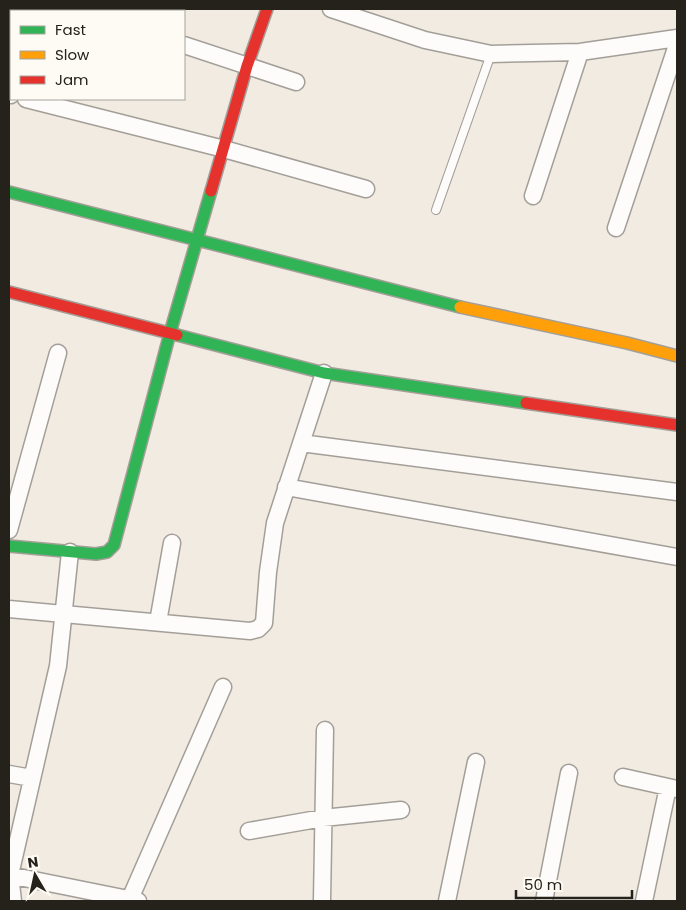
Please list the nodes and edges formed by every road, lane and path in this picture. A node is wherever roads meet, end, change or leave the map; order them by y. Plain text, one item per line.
1 (267, 9) edge
2 (331, 9) edge
3 (677, 38) edge
4 (185, 45) edge
5 (677, 45) edge
6 (580, 52) junction
7 (491, 54) junction
8 (247, 66) junction
9 (296, 82) dead end
10 (30, 100) edge
11 (224, 149) junction
12 (366, 189) dead end
13 (9, 192) edge
14 (534, 196) dead end
15 (436, 210) dead end
16 (616, 228) dead end
17 (197, 240) junction
18 (9, 292) edge
19 (170, 333) junction
20 (58, 353) dead end
21 (677, 356) edge
22 (324, 373) junction
23 (677, 425) edge
24 (300, 443) junction
25 (286, 487) junction
26 (677, 492) edge
27 (9, 530) edge
28 (172, 543) dead end
29 (9, 546) edge
30 (70, 552) junction
31 (677, 557) edge
32 (9, 609) edge
33 (64, 613) junction
34 (158, 622) junction
35 (223, 687) dead end
36 (325, 730) dead end
37 (476, 762) dead end
38 (569, 773) dead end
39 (9, 774) edge
40 (623, 776) dead end
41 (32, 778) junction
42 (673, 788) edge
43 (402, 810) dead end
44 (323, 818) junction
45 (249, 831) dead end
46 (9, 875) edge
47 (134, 900) edge
48 (13, 901) edge
49 (322, 901) edge
50 (447, 901) edge
51 (544, 901) edge
52 (644, 901) edge

1 - 8 street
2 - 7 street
3 - 6 street
4 - 8 street
5 - 16 street
6 - 7 street
6 - 14 street
7 - 15 lane
8 - 9 street
8 - 11 street
10 - 11 street
11 - 12 street
11 - 17 street
13 - 17 street
17 - 19 street
17 - 21 street
18 - 19 street
19 - 22 street
19 - 30 street
20 - 27 street
22 - 23 street
22 - 24 street
24 - 25 street
24 - 26 street
25 - 31 street
25 - 34 street
28 - 34 street
29 - 30 street
30 - 33 street
32 - 33 street
33 - 34 street
33 - 41 street
35 - 47 street
36 - 44 street
37 - 50 street
38 - 51 street
39 - 41 street
40 - 42 street
41 - 46 street
42 - 52 street
43 - 44 street
44 - 45 street
44 - 49 street
46 - 47 street
46 - 48 street

